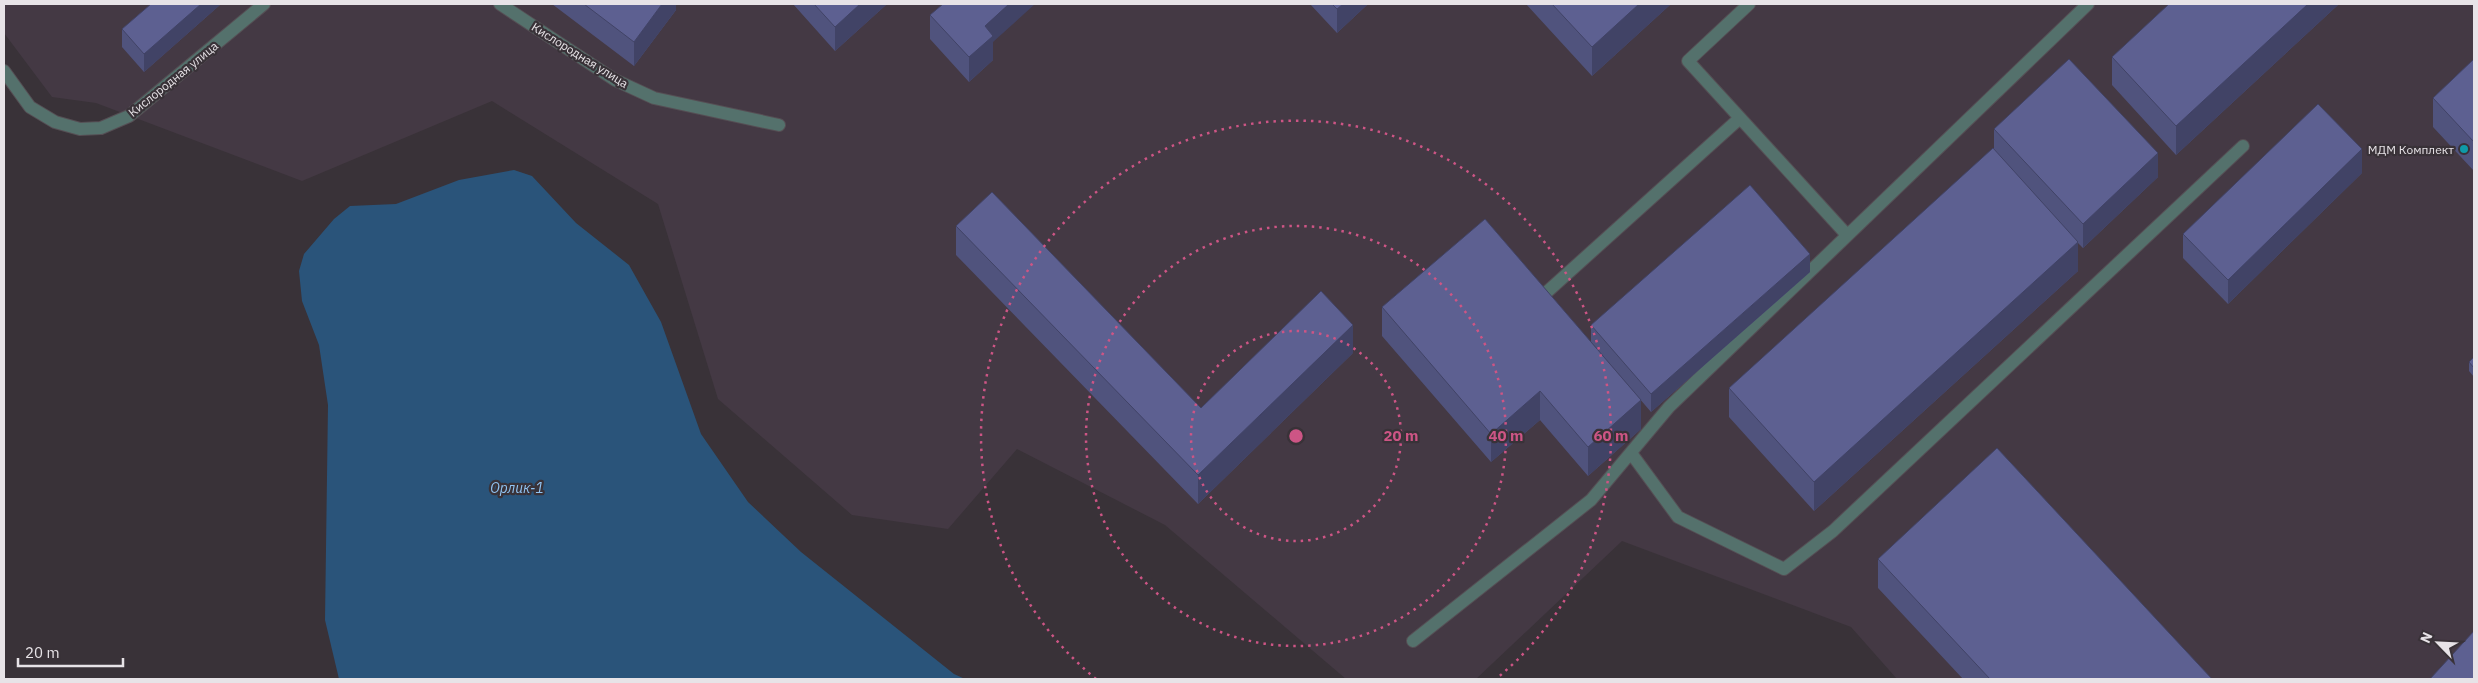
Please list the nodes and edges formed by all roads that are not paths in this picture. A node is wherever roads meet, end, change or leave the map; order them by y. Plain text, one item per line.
1 (264, 4) edge
2 (500, 4) edge
3 (1749, 4) edge
4 (2088, 4) edge
5 (4, 71) edge
6 (1740, 118) junction
7 (779, 125) dead end
8 (2243, 146) dead end
9 (1847, 236) junction
10 (1538, 300) edge
11 (1631, 453) junction
12 (1413, 641) dead end

1 - 5 street, Кислородная улица
2 - 7 street, Кислородная улица
3 - 6 street
4 - 9 street
6 - 9 street
6 - 10 street
8 - 11 street
9 - 11 street
11 - 12 street

